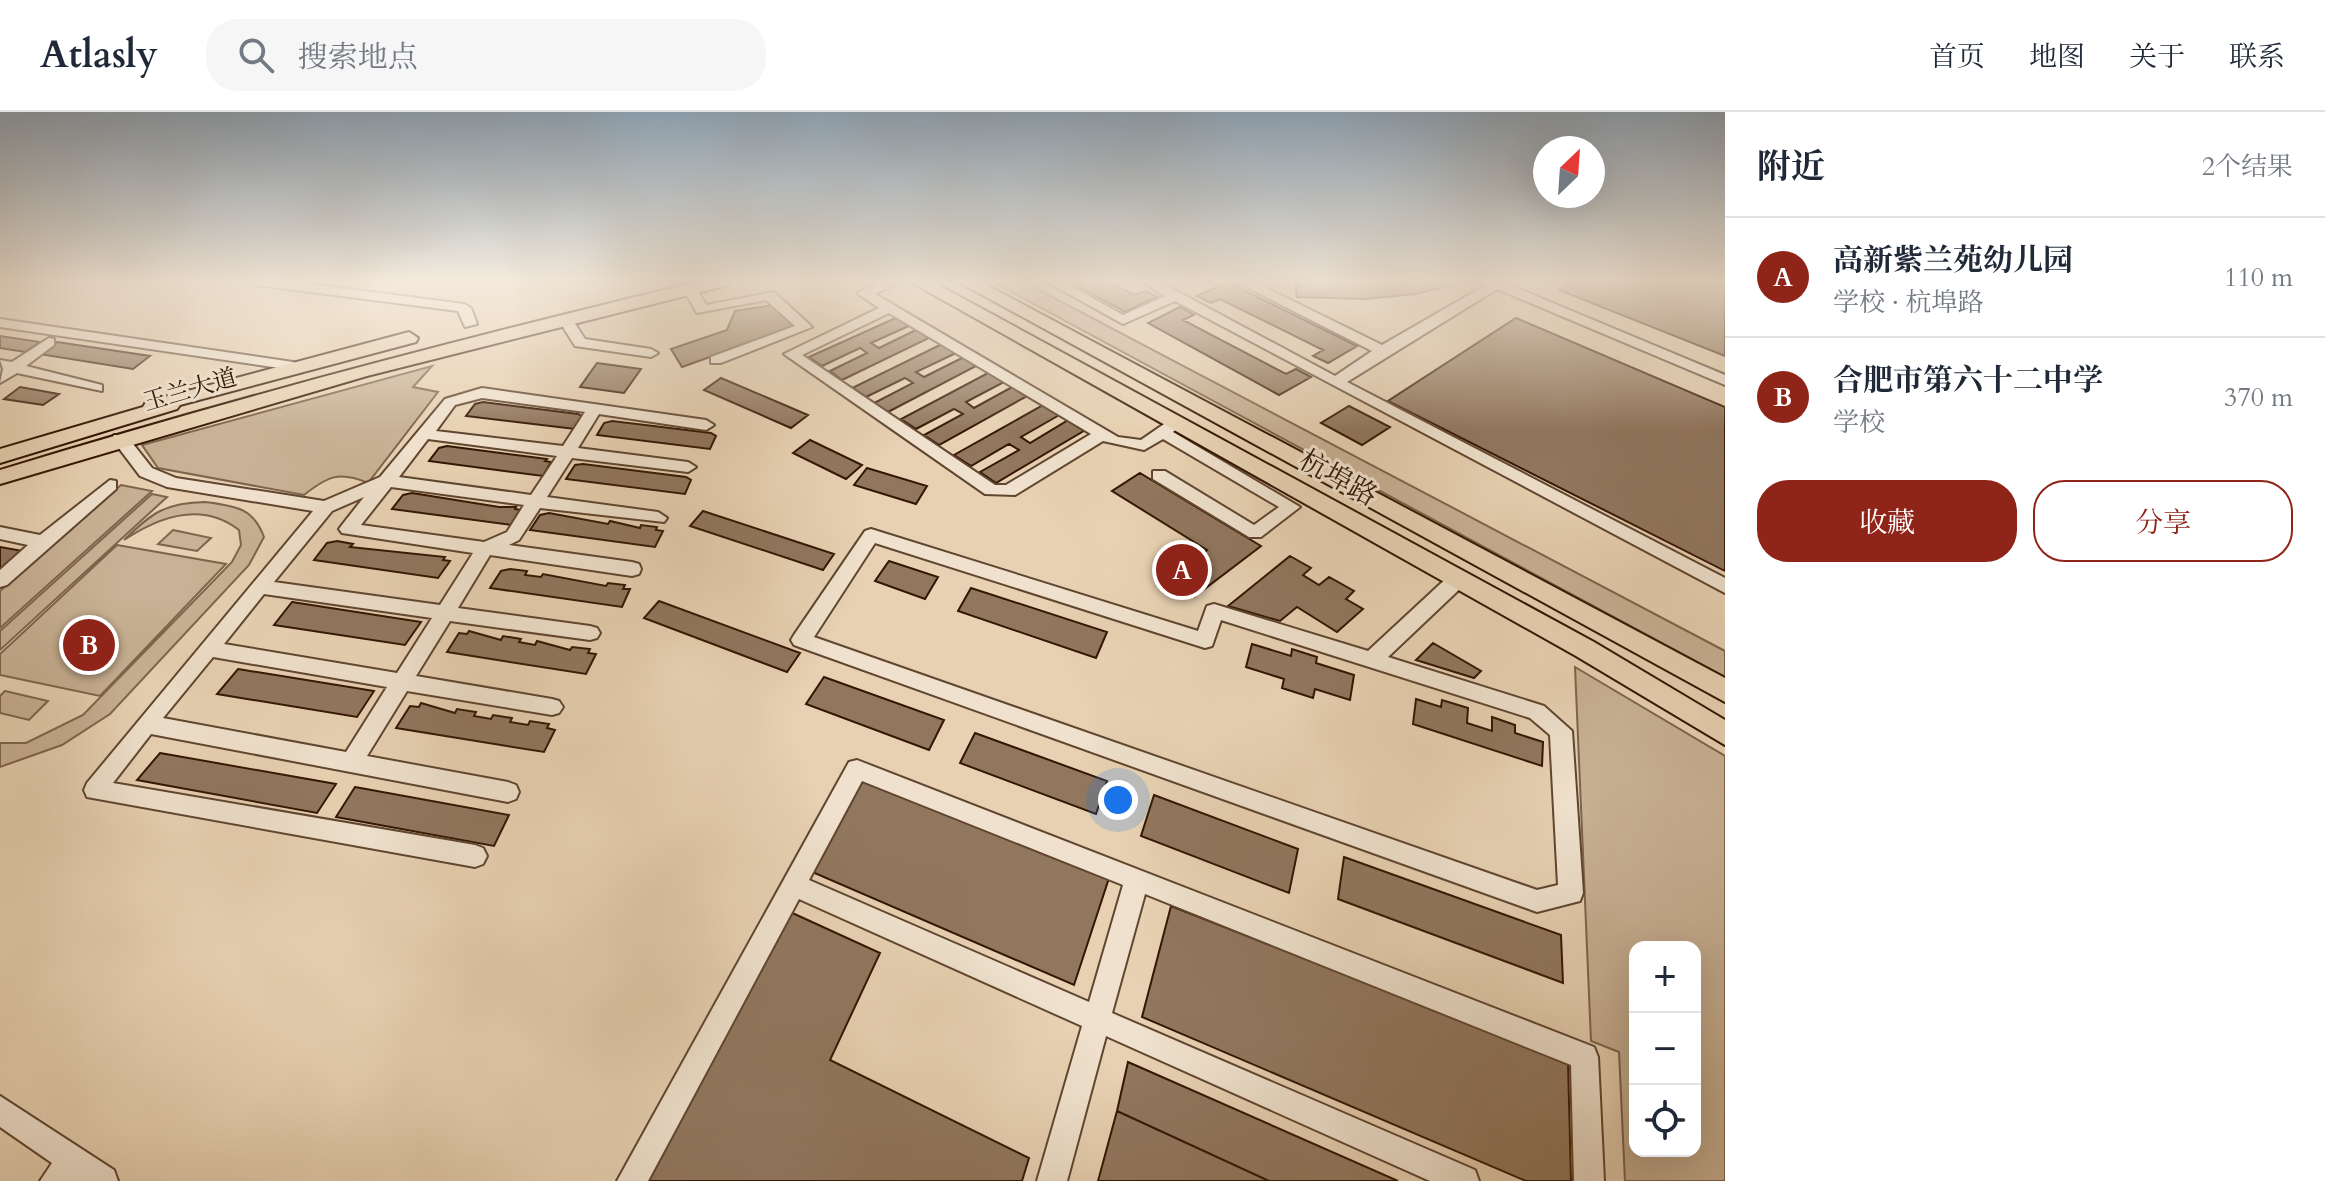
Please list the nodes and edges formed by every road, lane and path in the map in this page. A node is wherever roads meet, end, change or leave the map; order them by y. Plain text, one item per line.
1 (54, 331) edge
2 (441, 331) edge
3 (479, 331) edge
4 (490, 331) edge
5 (516, 331) edge
6 (572, 331) edge
7 (795, 331) edge
8 (840, 331) edge
9 (928, 331) edge
10 (1003, 331) edge
11 (1058, 331) edge
12 (1240, 331) edge
13 (1342, 331) edge
14 (1415, 331) edge
15 (1610, 331) edge
16 (49, 342) dead end
17 (1382, 351) junction
18 (651, 353) dead end
19 (716, 360) dead end
20 (0, 364) edge
21 (293, 366) junction
22 (16, 367) junction
23 (0, 378) edge
24 (1725, 380) edge
25 (1336, 382) junction
26 (97, 388) dead end
27 (595, 409) junction
28 (706, 425) dead end
29 (1169, 428) junction
30 (424, 434) junction
31 (1103, 434) junction
32 (120, 439) junction
33 (567, 452) junction
34 (0, 454) edge
35 (688, 467) dead end
36 (0, 470) edge
37 (1159, 475) dead end
38 (0, 477) edge
39 (387, 481) junction
40 (110, 485) dead end
41 (536, 501) junction
42 (326, 507) junction
43 (658, 518) dead end
44 (0, 533) edge
45 (43, 542) junction
46 (485, 549) junction
47 (632, 569) dead end
48 (1458, 579) junction
49 (0, 580) edge
50 (1725, 586) edge
51 (260, 587) junction
52 (445, 612) junction
53 (590, 633) dead end
54 (208, 649) junction
55 (1372, 660) junction
56 (402, 682) junction
57 (1725, 691) edge
58 (552, 707) dead end
59 (146, 724) junction
60 (1725, 734) edge
61 (351, 763) junction
62 (508, 792) dead end
63 (475, 856) dead end
64 (1136, 881) junction
65 (793, 885) junction
66 (1097, 1020) junction
67 (0, 1110) edge
68 (64, 1171) edge
69 (103, 1181) edge
70 (632, 1181) edge
71 (1052, 1181) edge
72 (1464, 1181) edge
73 (1589, 1181) edge

1 - 21 street
2 - 21 main road, 玉兰大道
3 - 34 main road
4 - 36 main road
5 - 32 main road, 玉兰大道
6 - 18 street
7 - 19 street
8 - 31 street
9 - 31 street
10 - 29 main road, 杭埠路
11 - 57 main road, 杭埠路
12 - 25 street
13 - 17 street
14 - 17 street
15 - 24 street
16 - 22 street
17 - 25 street
20 - 22 street
21 - 34 main road, 玉兰大道
22 - 23 street
22 - 26 street
25 - 50 street
27 - 28 street
27 - 30 street
27 - 33 street
29 - 31 street
29 - 37 street
29 - 48 main road, 杭埠路
30 - 33 street
30 - 39 street
32 - 38 main road, 玉兰大道
32 - 42 street
33 - 35 street
33 - 41 street
39 - 41 street
39 - 42 street
39 - 46 street
40 - 45 street
41 - 43 street
41 - 46 street
42 - 51 street
44 - 45 street
45 - 49 street
46 - 47 street
46 - 52 street
48 - 55 street
48 - 60 main road, 杭埠路
51 - 52 street
51 - 54 street
52 - 53 street
52 - 56 street
54 - 56 street
54 - 59 street
55 - 55 street
56 - 58 street
56 - 61 street
59 - 61 street
59 - 63 street
61 - 62 street
64 - 65 street
64 - 66 street
64 - 73 street
65 - 66 street
65 - 70 street
66 - 71 street
66 - 72 street
67 - 68 street
68 - 69 street

